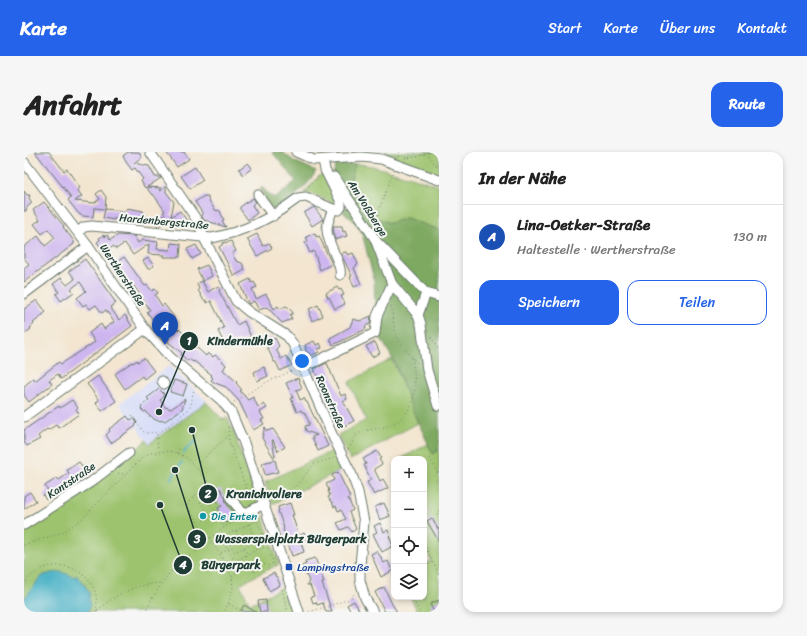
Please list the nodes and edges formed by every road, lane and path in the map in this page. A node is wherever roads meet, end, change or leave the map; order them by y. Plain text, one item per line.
1 (150, 152) edge
2 (296, 152) edge
3 (423, 152) edge
4 (428, 152) edge
5 (437, 152) edge
6 (415, 153) dead end
7 (424, 154) junction
8 (375, 155) edge
9 (439, 156) edge
10 (417, 158) junction
11 (323, 160) junction
12 (399, 161) junction
13 (24, 162) edge
14 (439, 164) edge
15 (326, 170) junction
16 (28, 174) edge
17 (439, 180) edge
18 (258, 195) dead end
19 (302, 197) junction
20 (337, 209) junction
21 (273, 216) junction
22 (78, 232) junction
23 (204, 238) junction
24 (375, 239) junction
25 (88, 246) junction
26 (340, 275) dead end
27 (392, 284) junction
28 (24, 294) edge
29 (426, 294) junction
30 (439, 297) edge
31 (391, 301) dead end
32 (418, 315) junction
33 (145, 329) junction
34 (313, 363) dead end
35 (303, 368) junction
36 (201, 383) junction
37 (438, 406) edge
38 (227, 407) junction
39 (132, 415) dead end
40 (24, 418) edge
41 (157, 433) junction
42 (180, 447) dead end
43 (158, 451) junction
44 (129, 453) dead end
45 (177, 454) junction
46 (342, 454) junction
47 (430, 458) dead end
48 (195, 466) junction
49 (439, 475) edge
50 (200, 491) junction
51 (248, 494) junction
52 (244, 498) dead end
53 (231, 499) dead end
54 (200, 502) dead end
55 (264, 504) junction
56 (253, 509) junction
57 (439, 510) edge
58 (439, 516) edge
59 (239, 517) dead end
60 (257, 521) junction
61 (200, 523) junction
62 (249, 524) junction
63 (24, 525) edge
64 (224, 528) junction
65 (235, 531) junction
66 (254, 537) junction
67 (210, 538) junction
68 (239, 538) junction
69 (247, 540) junction
70 (212, 541) junction
71 (24, 544) edge
72 (232, 547) junction
73 (243, 547) junction
74 (267, 547) junction
75 (228, 549) junction
76 (258, 549) junction
77 (427, 551) edge
78 (220, 554) junction
79 (248, 555) junction
80 (241, 558) junction
81 (432, 562) junction
82 (273, 563) junction
83 (427, 564) edge
84 (253, 566) junction
85 (242, 568) junction
86 (276, 568) dead end
87 (255, 573) dead end
88 (439, 574) edge
89 (232, 577) junction
90 (161, 583) junction
91 (24, 585) edge
92 (282, 585) dead end
93 (347, 600) dead end
94 (414, 600) edge
95 (228, 604) junction
96 (96, 611) edge
97 (145, 612) edge
98 (224, 612) edge
99 (243, 612) edge
100 (288, 612) edge
101 (299, 612) edge
102 (309, 612) edge
103 (372, 612) edge
104 (420, 612) edge

1 - 23 street, Roonstraße
2 - 11 street
3 - 7 path
4 - 7 path
4 - 14 path
5 - 9 path
6 - 10 path
7 - 10 path
8 - 11 street
8 - 12 street
10 - 12 path
11 - 15 street
12 - 17 street
12 - 24 path
13 - 16 street, Wertherstraße
15 - 19 path
15 - 20 street
15 - 24 street, Am Voßberge
16 - 22 street, Wertherstraße
18 - 21 street
19 - 20 street
19 - 21 street, Hardenbergstraße
20 - 26 street
21 - 23 street, Hardenbergstraße
22 - 23 street, Hardenbergstraße
22 - 25 street, Wertherstraße
23 - 35 street, Roonstraße
24 - 27 street, Am Voßberge
24 - 29 street
25 - 28 street
25 - 33 street, Wertherstraße
27 - 32 street, Am Voßberge
27 - 34 street
29 - 30 street
29 - 32 street
31 - 46 path
32 - 37 street
33 - 36 street, Wertherstraße
33 - 40 street
35 - 38 path
35 - 46 street, Roonstraße
36 - 38 street, Wertherstraße
36 - 41 path
38 - 55 street, Wertherstraße
39 - 41 path
41 - 43 path
42 - 45 path
43 - 45 path
43 - 71 path
44 - 63 street, Kantstraße
45 - 48 path
46 - 55 path
46 - 103 street, Roonstraße
47 - 49 path
48 - 50 path
48 - 51 path
50 - 61 path
50 - 64 path
51 - 52 path
51 - 56 path
53 - 56 street
54 - 61 path
55 - 56 street
55 - 101 street, Wertherstraße
56 - 60 path
57 - 58 path
59 - 64 path
60 - 62 path
60 - 74 path
61 - 67 path
62 - 65 path
62 - 66 path
64 - 67 path
65 - 68 path
65 - 75 path
66 - 69 path
66 - 76 path
67 - 70 path
68 - 69 path
68 - 72 path
69 - 73 path
70 - 78 path
70 - 90 path
72 - 73 path
72 - 75 path
73 - 79 path
74 - 76 path
74 - 82 path
75 - 78 path
75 - 80 path
76 - 79 path
77 - 81 path
78 - 89 path
79 - 80 path
80 - 85 path
81 - 83 path
81 - 88 path
82 - 84 path
82 - 86 path
84 - 85 path
84 - 87 path
85 - 89 path
89 - 95 path
90 - 96 path
90 - 97 path
91 - 96 path
92 - 100 path
93 - 102 path
94 - 104 path
95 - 98 path
95 - 99 path

